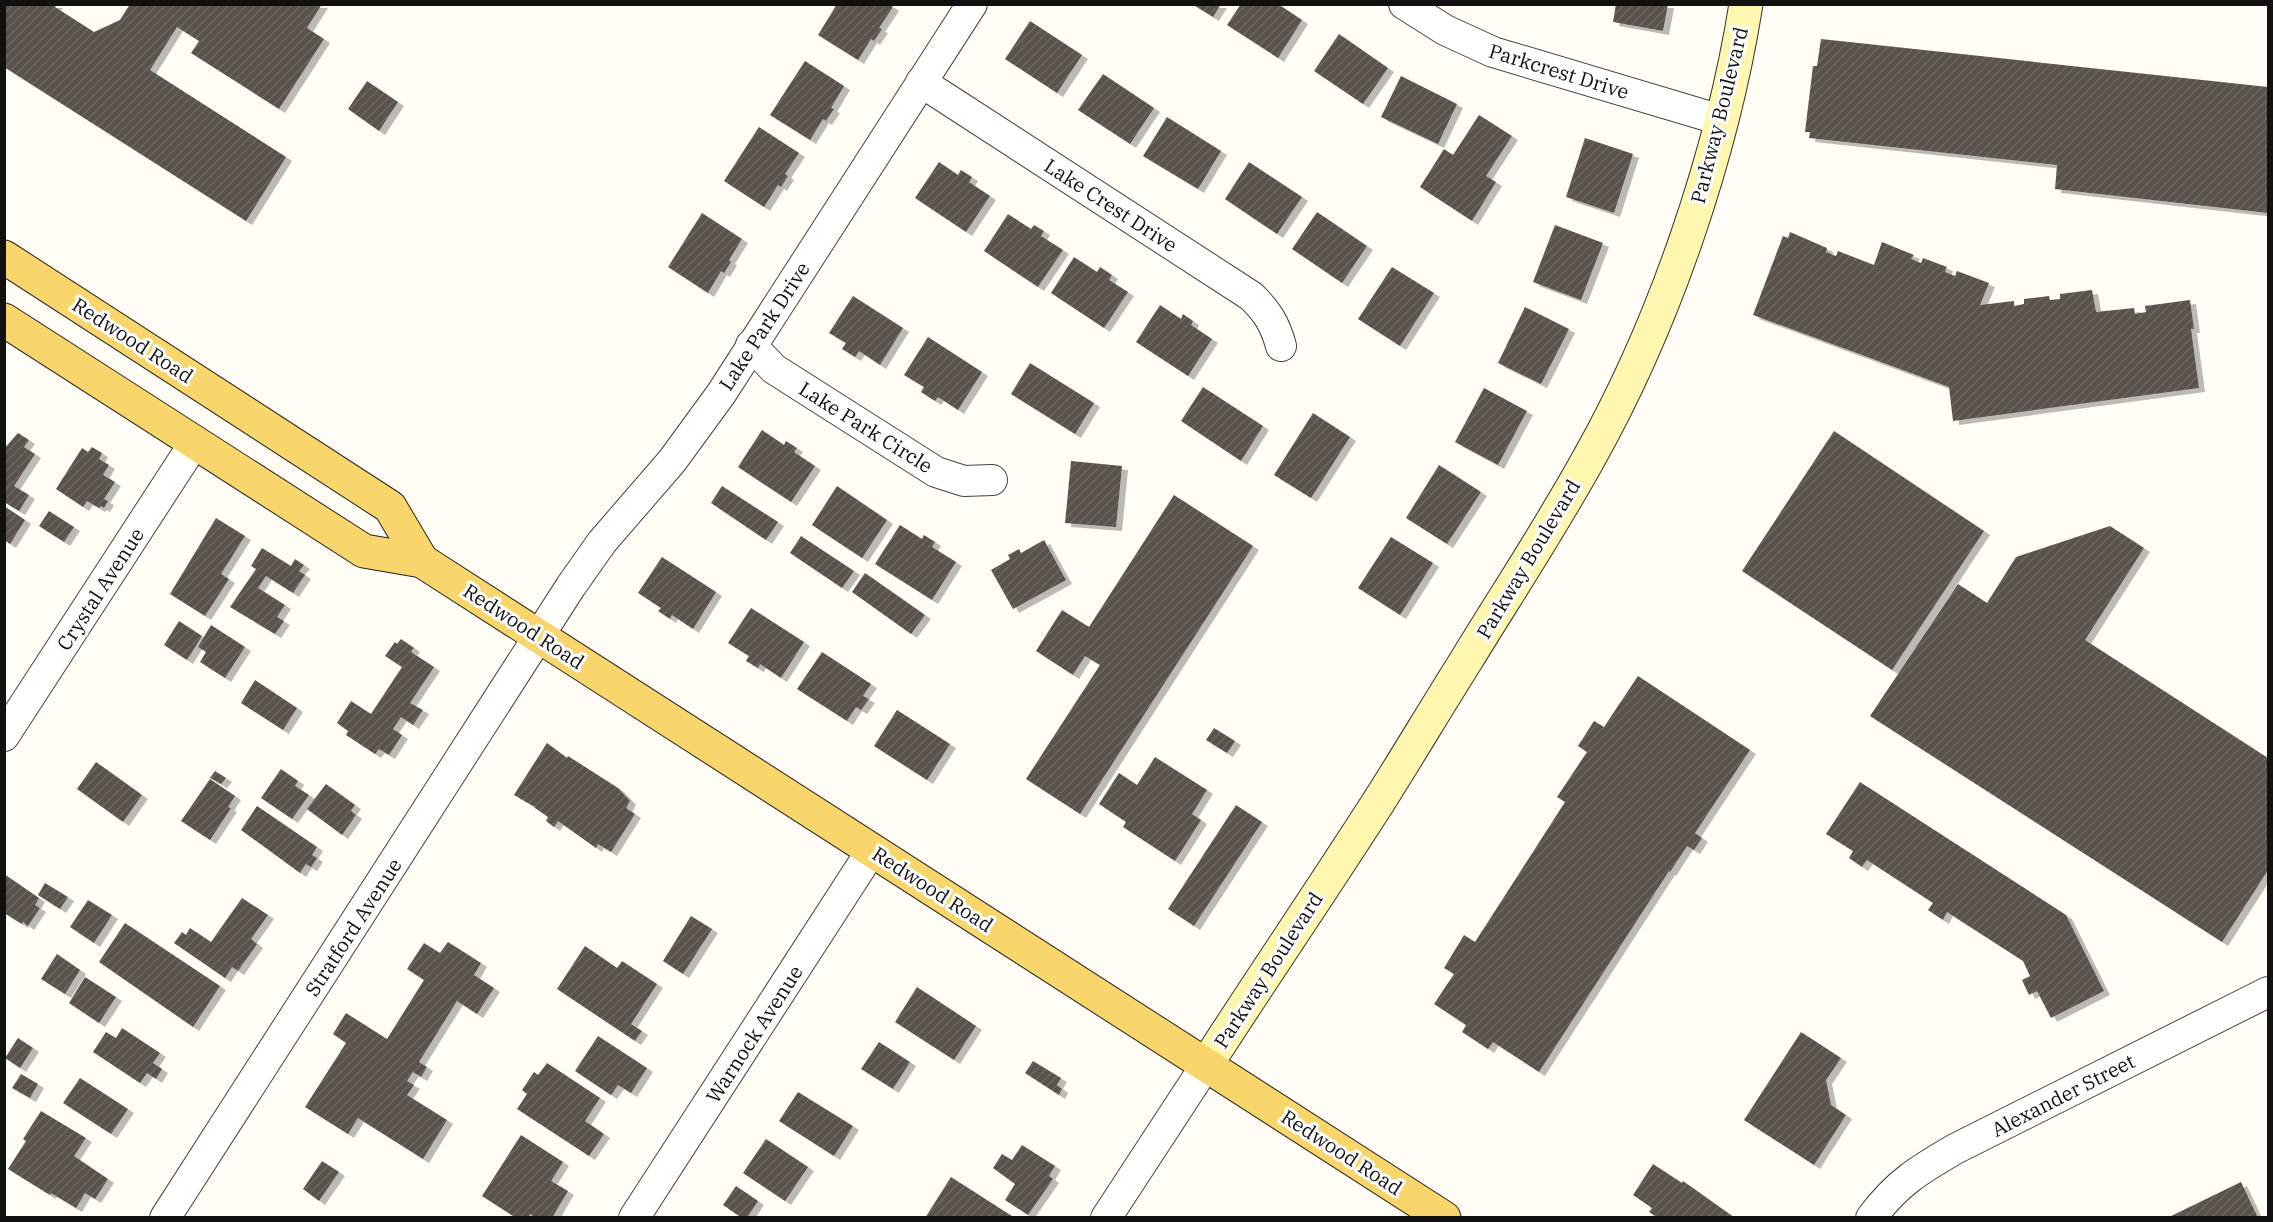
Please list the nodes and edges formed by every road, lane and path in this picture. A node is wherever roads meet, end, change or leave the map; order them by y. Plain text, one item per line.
1 (972, 4) edge
2 (1404, 4) edge
3 (1746, 4) edge
4 (921, 82) junction
5 (1721, 120) junction
6 (4, 257) edge
7 (4, 320) edge
8 (751, 345) junction
9 (1281, 346) dead end
10 (195, 442) junction
11 (992, 480) dead end
12 (422, 561) junction
13 (540, 636) junction
14 (4, 736) edge
15 (872, 850) junction
16 (2268, 992) edge
17 (1206, 1065) junction
18 (165, 1218) edge
19 (634, 1218) edge
20 (1106, 1218) edge
21 (1443, 1218) edge
22 (1871, 1218) edge

1 - 4 street, Lake Park Drive
2 - 5 street, Parkcrest Drive
3 - 5 street, Parkway Boulevard
4 - 8 street, Lake Park Drive
4 - 9 street, Lake Crest Drive
5 - 17 street, Parkway Boulevard
6 - 12 main road, Redwood Road
7 - 10 main road, Redwood Road
8 - 11 street, Lake Park Circle
8 - 13 street, Lake Park Drive
10 - 12 main road, Redwood Road
10 - 14 street, Crystal Avenue
12 - 13 main road, Redwood Road
13 - 15 main road, Redwood Road
13 - 18 street, Stratford Avenue
15 - 17 main road, Redwood Road
15 - 19 street, Warnock Avenue
16 - 22 street, Alexander Street
17 - 20 street
17 - 21 main road, Redwood Road

